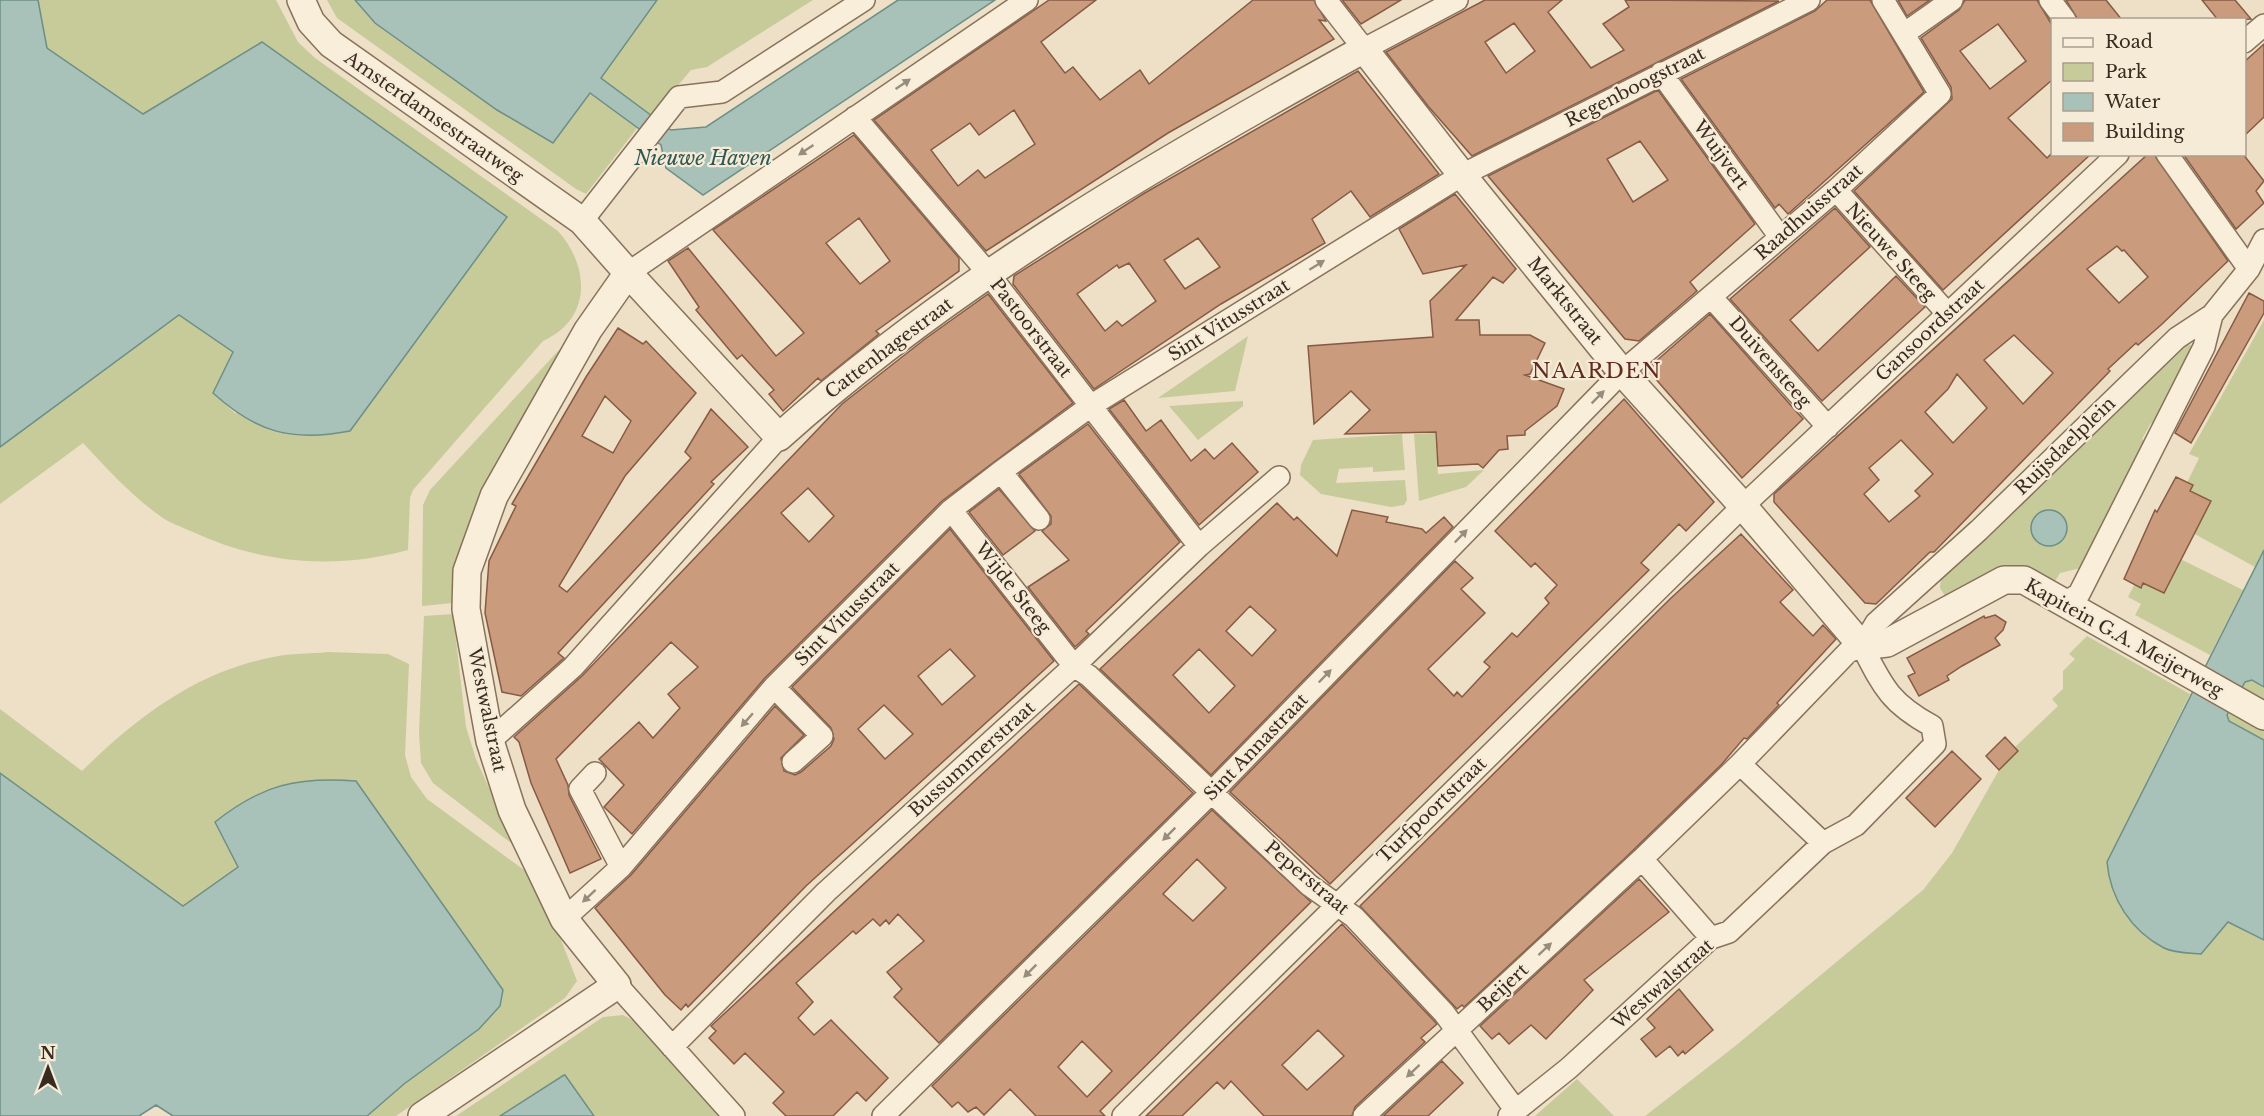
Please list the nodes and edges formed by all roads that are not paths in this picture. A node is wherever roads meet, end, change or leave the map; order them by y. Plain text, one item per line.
1 (301, 0) edge
2 (864, 0) edge
3 (1027, 0) edge
4 (1326, 0) edge
5 (1457, 0) edge
6 (1809, 0) edge
7 (1883, 0) edge
8 (1952, 0) edge
9 (2050, 0) edge
10 (2064, 18) edge
11 (2264, 25) edge
12 (1905, 33) junction
13 (2246, 40) edge
14 (1364, 49) junction
15 (1661, 73) junction
16 (855, 117) junction
17 (2116, 156) edge
18 (2167, 156) edge
19 (1462, 175) junction
20 (1836, 190) junction
21 (582, 220) junction
22 (1780, 237) junction
23 (2264, 240) edge
24 (2249, 269) junction
25 (628, 273) junction
26 (988, 273) junction
27 (1712, 298) junction
28 (1947, 313) junction
29 (2212, 315) junction
30 (1622, 372) junction
31 (1092, 405) junction
32 (1828, 428) junction
33 (779, 437) junction
34 (1001, 472) junction
35 (1279, 477) dead end
36 (1743, 506) junction
37 (951, 510) junction
38 (1039, 519) dead end
39 (1199, 546) junction
40 (1922, 582) junction
41 (2064, 603) junction
42 (1940, 614) junction
43 (1875, 644) junction
44 (1074, 666) junction
45 (774, 687) junction
46 (2253, 710) edge
47 (490, 741) junction
48 (793, 762) dead end
49 (1740, 764) junction
50 (595, 773) dead end
51 (1211, 793) junction
52 (1823, 843) junction
53 (1642, 859) junction
54 (621, 867) junction
55 (1335, 905) junction
56 (564, 919) junction
57 (1711, 938) junction
58 (617, 985) junction
59 (1456, 1032) junction
60 (672, 1047) junction
61 (1513, 1114) edge
62 (422, 1116) edge
63 (734, 1116) edge
64 (883, 1116) edge
65 (1123, 1116) edge
66 (1364, 1116) edge

1 - 21 street, Amsterdamsestraatweg
2 - 21 street
16 -> 3 street
4 - 14 street, Marktstraat
5 - 14 street
6 - 15 street, Regenboogstraat
7 - 12 street
8 - 12 street
9 - 10 street
11 - 13 street
12 - 20 street, Raadhuisstraat
14 - 19 street, Marktstraat
14 - 26 street, Cattenhagestraat
15 - 19 street, Regenboogstraat
15 - 22 street, Wuijvert
16 -> 25 street
16 - 26 street, Pastoorstraat
17 - 28 street, Gansoordstraat
18 - 24 street
19 - 30 street, Marktstraat
31 -> 19 street, Sint Vitusstraat
20 - 22 street, Raadhuisstraat
20 - 28 street, Nieuwe Steeg
21 - 25 street, Amsterdamsestraatweg
22 - 27 street, Raadhuisstraat
23 - 24 street, Ruijsdaelplein
24 - 29 street, Ruijsdaelplein
25 - 33 street, Amsterdamsestraatweg
25 - 47 street, Westwalstraat
26 - 31 street, Pastoorstraat
26 - 33 street, Cattenhagestraat
27 - 30 street, Raadhuisstraat
27 - 32 street, Duivensteeg
28 - 32 street, Gansoordstraat
29 - 40 street, Ruijsdaelplein
29 - 41 street, Ruijsdaelplein
30 - 36 street, Marktstraat
51 -> 30 street, Sint Annastraat
31 - 34 street, Sint Vitusstraat
31 - 39 street, Pastoorstraat
32 - 36 street, Gansoordstraat
33 - 47 street, Cattenhagestraat
34 - 37 street, Sint Vitusstraat
34 - 38 street
35 - 39 street, Bussummerstraat
36 - 43 street, Marktstraat
36 - 55 street, Turfpoortstraat
37 - 44 street, Wijde Steeg
37 - 45 street, Sint Vitusstraat
39 - 44 street, Bussummerstraat
40 - 42 street
40 - 43 street, Ruijsdaelplein
41 - 42 street, Kapitein G.A. Meijerweg
41 - 46 street, Kapitein G.A. Meijerweg
42 - 43 street, Kapitein G.A. Meijerweg
43 - 49 street, Beijert
43 - 52 street, Westwalstraat
44 - 51 street, Peperstraat
44 - 60 street, Bussummerstraat
45 - 48 street
45 -> 54 street, Sint Vitusstraat
47 - 56 street, Westwalstraat
49 - 52 street
49 - 53 street, Beijert
50 - 54 street
51 - 55 street, Peperstraat
51 -> 64 street, Sint Annastraat
52 - 57 street, Westwalstraat
53 - 57 street
59 -> 53 street, Beijert
54 -> 56 street, Sint Vitusstraat
55 - 59 street, Peperstraat
55 - 65 street, Turfpoortstraat
56 - 58 street, Westwalstraat
57 - 61 street, Westwalstraat
58 - 60 street, Westwalstraat
58 - 62 street
59 - 61 street, Peperstraat
59 -> 66 street, Beijert
60 - 63 street, Westwalstraat

